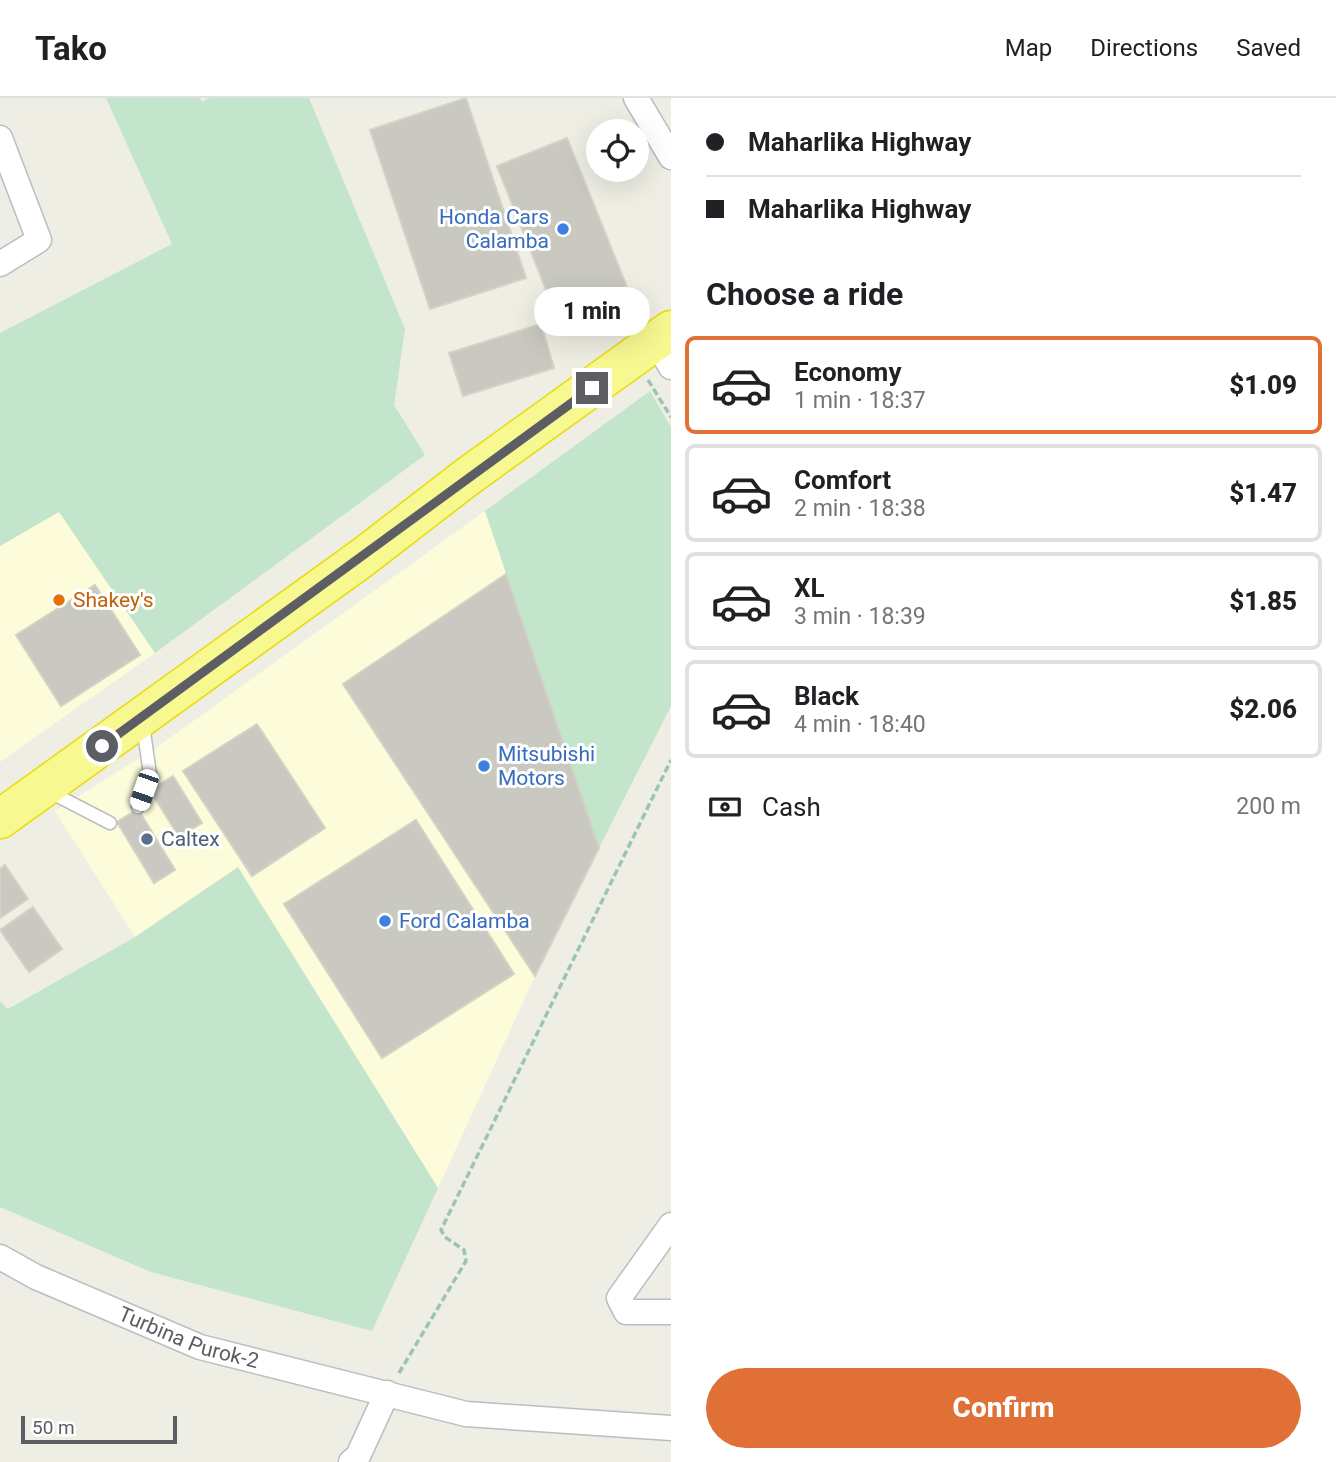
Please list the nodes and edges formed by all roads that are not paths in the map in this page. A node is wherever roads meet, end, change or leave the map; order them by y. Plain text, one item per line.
1 (636, 98) edge
2 (0, 138) edge
3 (671, 157) edge
4 (0, 264) edge
5 (658, 349) edge
6 (142, 718) junction
7 (43, 788) junction
8 (138, 807) dead end
9 (0, 819) edge
10 (110, 823) dead end
11 (671, 1225) edge
12 (0, 1256) edge
13 (671, 1312) edge
14 (387, 1393) junction
15 (671, 1428) edge
16 (351, 1462) edge

1 - 3 street
2 - 4 street
5 - 6 highway
6 - 7 highway
6 - 8 lane
7 - 9 highway
7 - 10 lane
11 - 13 street
12 - 14 street, Turbina Purok-2
14 - 15 street, Turbina Purok-2
14 - 16 street

